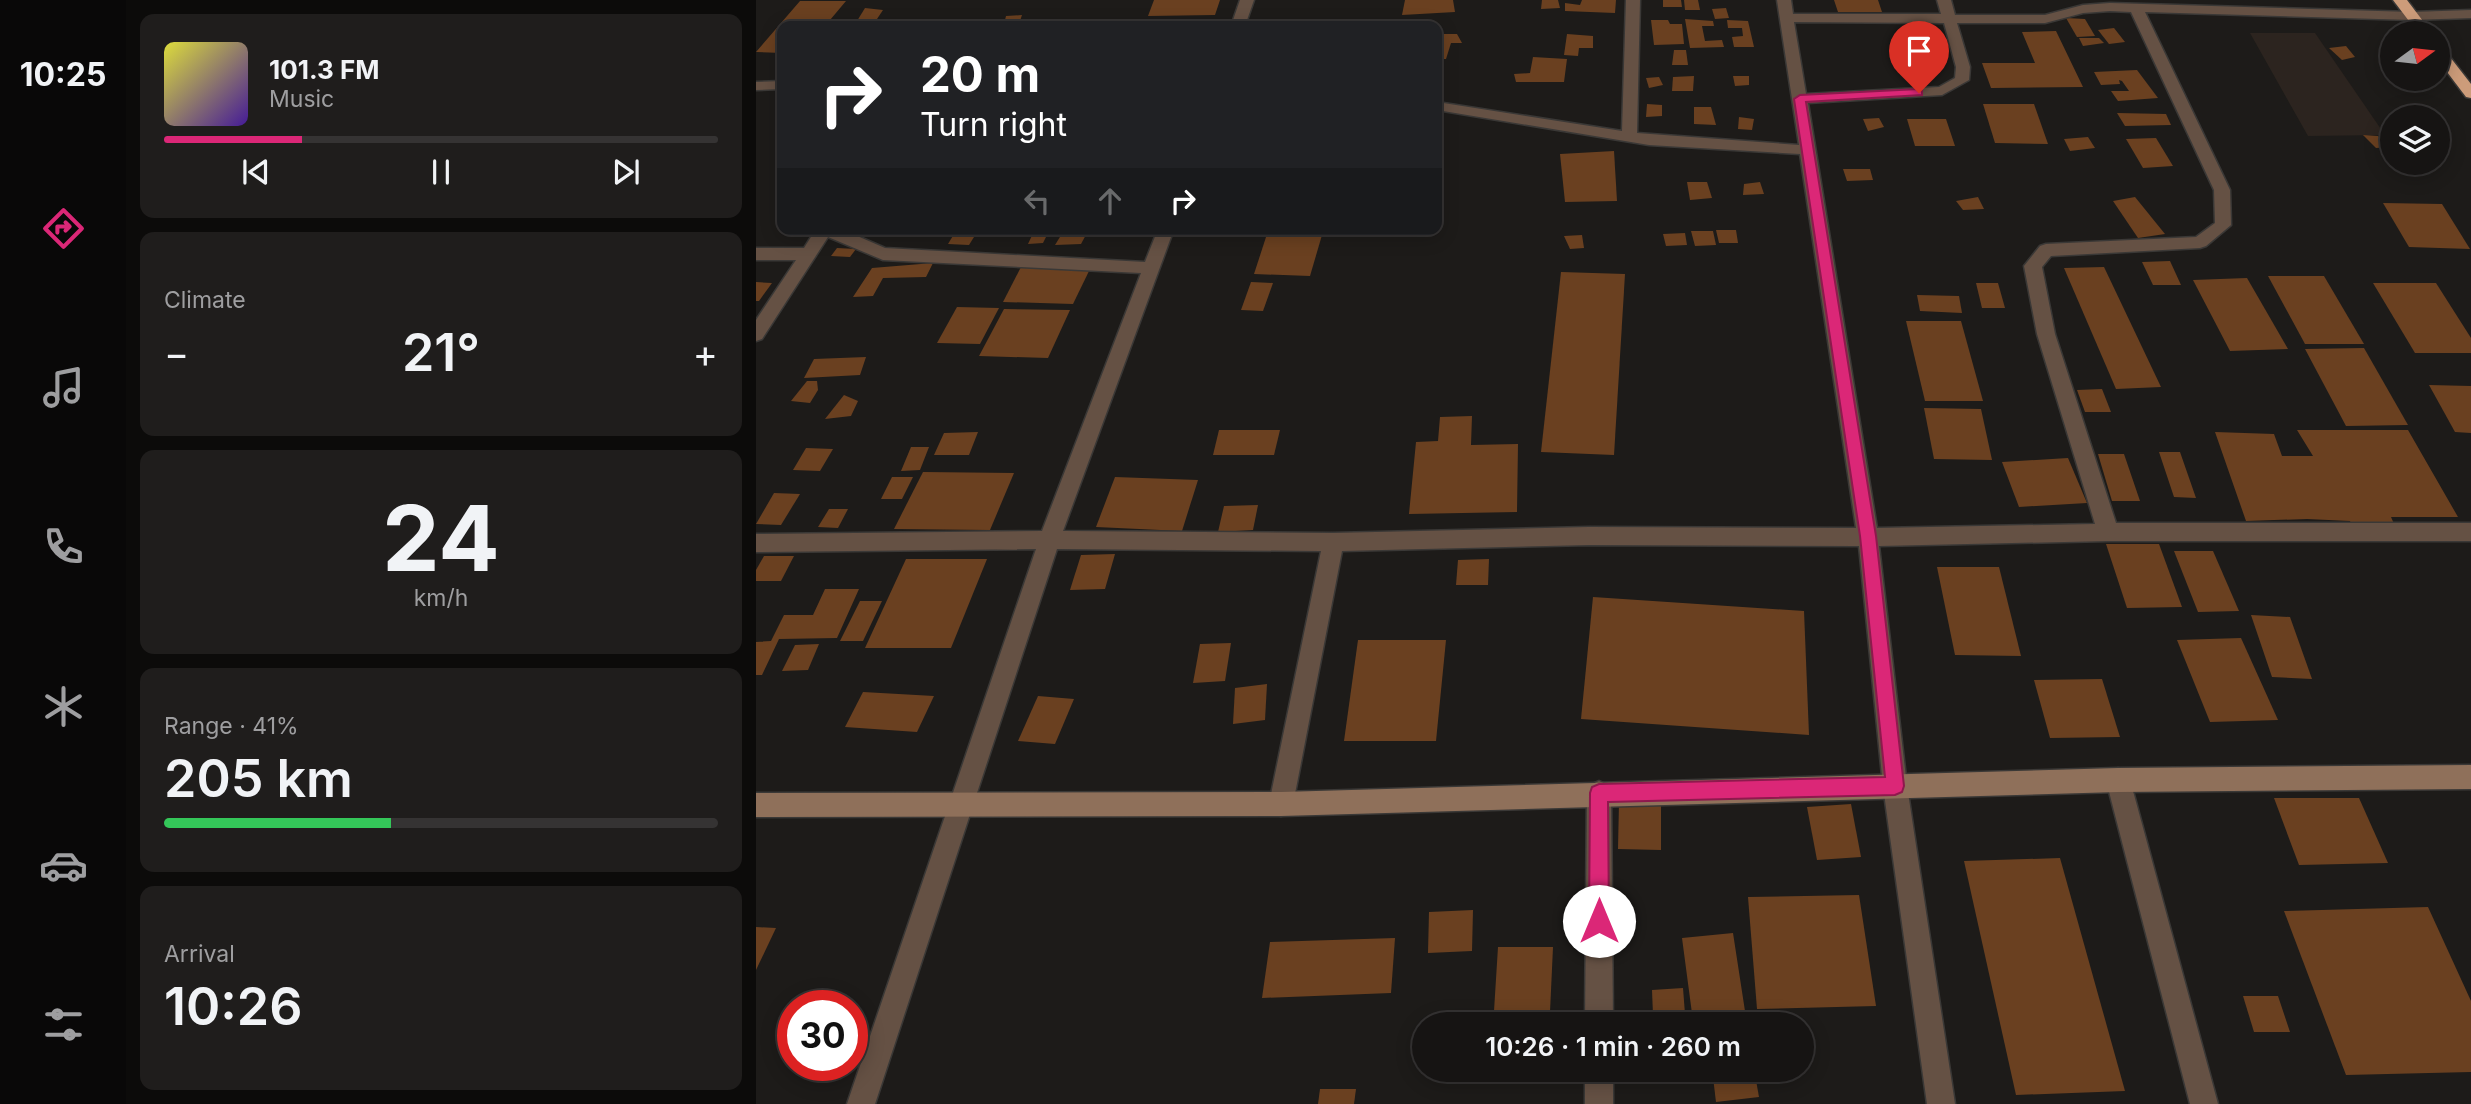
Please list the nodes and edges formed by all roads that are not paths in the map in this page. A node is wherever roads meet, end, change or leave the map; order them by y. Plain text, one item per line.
1 (1247, 0) edge
2 (1633, 0) edge
3 (1944, 0) edge
4 (2400, 0) edge
5 (2136, 8) junction
6 (1785, 9) edge
7 (2471, 14) edge
8 (2412, 16) junction
9 (1240, 21) edge
10 (1950, 21) junction
11 (2416, 21) edge
12 (2450, 65) edge
13 (777, 85) edge
14 (756, 86) edge
15 (2468, 86) edge
16 (1800, 99) junction
17 (1442, 107) edge
18 (1629, 137) junction
19 (1807, 150) junction
20 (821, 235) edge
21 (839, 235) edge
22 (1164, 235) edge
23 (756, 254) edge
24 (807, 254) junction
25 (1152, 268) junction
26 (756, 334) edge
27 (2108, 532) junction
28 (2471, 532) edge
29 (1868, 536) junction
30 (1049, 540) junction
31 (756, 542) edge
32 (1333, 542) junction
33 (2471, 777) edge
34 (2118, 780) junction
35 (1895, 786) junction
36 (1599, 793) junction
37 (1281, 804) junction
38 (756, 805) edge
39 (959, 805) junction
40 (1599, 1012) edge
41 (1599, 1082) edge
42 (861, 1104) edge
43 (1599, 1104) edge
44 (1941, 1104) edge
45 (2204, 1104) edge

1 - 9 street
2 - 18 street
3 - 10 street
4 - 8 highway
5 - 8 street
5 - 10 street
5 - 27 street
6 - 10 street
6 - 16 street
7 - 8 street
8 - 11 highway
10 - 16 street
12 - 15 highway
13 - 14 street
16 - 19 street
17 - 18 street
18 - 19 street
19 - 29 street
20 - 24 street
21 - 25 street
22 - 25 street
23 - 24 street
24 - 26 street
25 - 30 street
27 - 28 street
27 - 29 street
29 - 32 street
29 - 35 street
30 - 31 street
30 - 32 street
30 - 39 street
32 - 37 street
33 - 34 street
34 - 35 street
34 - 45 street
35 - 36 street
35 - 44 street
36 - 37 street
36 - 40 street
37 - 39 street
38 - 39 street
39 - 42 street
41 - 43 street

